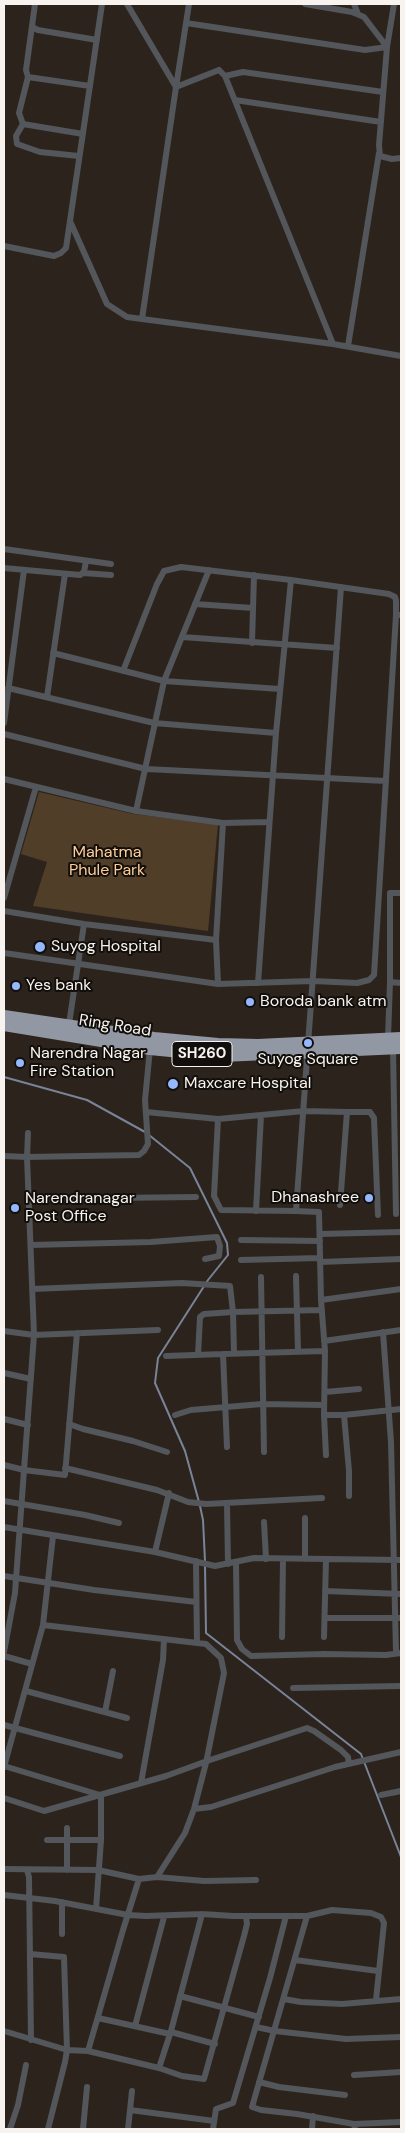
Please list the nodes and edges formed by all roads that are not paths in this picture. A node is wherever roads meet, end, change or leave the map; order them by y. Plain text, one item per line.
1 (35, 4) edge
2 (102, 4) edge
3 (127, 4) edge
4 (189, 4) edge
5 (306, 4) edge
6 (354, 4) edge
7 (394, 4) edge
8 (325, 6) edge
9 (358, 14) junction
10 (186, 23) junction
11 (32, 27) junction
12 (97, 40) junction
13 (386, 47) junction
14 (225, 76) junction
15 (28, 77) junction
16 (90, 86) junction
17 (176, 87) junction
18 (383, 92) junction
19 (235, 100) junction
20 (381, 122) junction
21 (22, 124) junction
22 (83, 134) junction
23 (380, 151) junction
24 (79, 156) junction
25 (401, 158) edge
26 (70, 220) junction
27 (4, 246) edge
28 (142, 318) junction
29 (333, 344) junction
30 (348, 346) junction
31 (401, 356) edge
32 (4, 549) edge
33 (86, 561) junction
34 (111, 564) dead end
35 (4, 568) edge
36 (24, 570) junction
37 (209, 570) junction
38 (83, 573) junction
39 (65, 574) junction
40 (111, 575) dead end
41 (254, 576) junction
42 (291, 580) junction
43 (341, 587) junction
44 (195, 604) junction
45 (253, 608) junction
46 (399, 615) edge
47 (182, 637) junction
48 (252, 642) junction
49 (284, 645) junction
50 (337, 648) junction
51 (54, 653) junction
52 (123, 671) junction
53 (164, 681) junction
54 (8, 688) junction
55 (280, 688) junction
56 (47, 697) junction
57 (154, 722) junction
58 (4, 723) edge
59 (276, 733) junction
60 (4, 734) edge
61 (146, 769) junction
62 (272, 776) junction
63 (327, 778) junction
64 (4, 779) edge
65 (386, 781) junction
66 (36, 787) junction
67 (136, 811) junction
68 (269, 822) junction
69 (223, 823) junction
70 (379, 892) junction
71 (390, 893) junction
72 (401, 893) edge
73 (4, 898) edge
74 (4, 911) edge
75 (84, 924) junction
76 (216, 940) junction
77 (4, 953) edge
78 (78, 964) junction
79 (312, 981) junction
80 (390, 982) junction
81 (258, 983) junction
82 (401, 983) edge
83 (218, 984) junction
84 (4, 1016) edge
85 (69, 1024) junction
86 (4, 1025) edge
87 (401, 1038) edge
88 (394, 1045) edge
89 (308, 1048) junction
90 (150, 1049) junction
91 (304, 1111) junction
92 (146, 1112) junction
93 (347, 1112) junction
94 (261, 1115) junction
95 (218, 1119) junction
96 (28, 1133) dead end
97 (4, 1156) edge
98 (27, 1156) junction
99 (196, 1197) dead end
100 (29, 1199) junction
101 (340, 1204) dead end
102 (256, 1211) junction
103 (296, 1211) junction
104 (396, 1214) dead end
105 (378, 1215) dead end
106 (401, 1232) edge
107 (320, 1237) junction
108 (241, 1240) dead end
109 (30, 1245) junction
110 (205, 1259) dead end
111 (401, 1259) edge
112 (241, 1260) dead end
113 (320, 1260) junction
114 (296, 1276) dead end
115 (260, 1277) dead end
116 (32, 1289) junction
117 (401, 1289) edge
118 (321, 1300) junction
119 (262, 1310) junction
120 (296, 1310) junction
121 (322, 1310) junction
122 (233, 1312) junction
123 (158, 1330) dead end
124 (401, 1330) edge
125 (4, 1331) edge
126 (382, 1332) junction
127 (77, 1333) junction
128 (34, 1335) junction
129 (324, 1341) junction
130 (298, 1351) junction
131 (325, 1352) junction
132 (262, 1353) junction
133 (223, 1354) junction
134 (234, 1354) junction
135 (198, 1355) junction
136 (166, 1356) dead end
137 (4, 1373) edge
138 (31, 1379) junction
139 (359, 1389) dead end
140 (325, 1392) junction
141 (262, 1404) junction
142 (324, 1405) junction
143 (227, 1406) junction
144 (401, 1409) edge
145 (389, 1410) junction
146 (176, 1415) dead end
147 (324, 1416) junction
148 (344, 1416) junction
149 (4, 1419) edge
150 (69, 1424) junction
151 (28, 1425) junction
152 (227, 1447) dead end
153 (167, 1452) dead end
154 (264, 1452) dead end
155 (326, 1455) dead end
156 (4, 1465) edge
157 (65, 1468) junction
158 (24, 1470) junction
159 (169, 1493) junction
160 (350, 1496) dead end
161 (322, 1498) dead end
162 (4, 1501) edge
163 (22, 1504) junction
164 (226, 1504) junction
165 (305, 1518) dead end
166 (264, 1522) dead end
167 (119, 1523) dead end
168 (4, 1527) edge
169 (20, 1529) junction
170 (53, 1536) junction
171 (155, 1552) junction
172 (266, 1558) junction
173 (283, 1559) junction
174 (305, 1559) junction
175 (326, 1560) junction
176 (393, 1560) junction
177 (401, 1560) edge
178 (197, 1561) junction
179 (236, 1562) junction
180 (228, 1564) junction
181 (4, 1576) edge
182 (16, 1577) junction
183 (48, 1583) junction
184 (326, 1591) junction
185 (393, 1594) junction
186 (401, 1594) edge
187 (196, 1602) junction
188 (325, 1618) junction
189 (398, 1618) edge
190 (43, 1625) junction
191 (6, 1630) edge
192 (282, 1637) dead end
193 (324, 1637) dead end
194 (164, 1639) junction
195 (197, 1643) junction
196 (399, 1652) edge
197 (4, 1654) edge
198 (32, 1664) junction
199 (114, 1671) dead end
200 (401, 1686) edge
201 (293, 1688) dead end
202 (26, 1691) junction
203 (105, 1712) junction
204 (127, 1718) dead end
205 (4, 1725) edge
206 (14, 1729) junction
207 (401, 1752) edge
208 (120, 1756) dead end
209 (206, 1761) junction
210 (350, 1764) junction
211 (4, 1766) edge
212 (141, 1783) junction
213 (401, 1790) edge
214 (101, 1795) junction
215 (381, 1795) dead end
216 (4, 1798) edge
217 (194, 1809) junction
218 (67, 1828) dead end
219 (47, 1840) dead end
220 (67, 1840) junction
221 (100, 1840) junction
222 (4, 1869) edge
223 (27, 1870) junction
224 (67, 1870) junction
225 (98, 1870) junction
226 (157, 1877) junction
227 (140, 1879) junction
228 (256, 1880) dead end
229 (4, 1895) edge
230 (29, 1898) junction
231 (62, 1902) junction
232 (96, 1909) junction
233 (128, 1914) junction
234 (202, 1914) junction
235 (164, 1916) junction
236 (246, 1916) junction
237 (286, 1916) junction
238 (307, 1916) junction
239 (62, 1934) dead end
240 (30, 1954) junction
241 (296, 1960) junction
242 (378, 1971) junction
243 (180, 1996) junction
244 (284, 1999) junction
245 (401, 1999) edge
246 (376, 2000) junction
247 (225, 2008) junction
248 (98, 2018) junction
249 (258, 2018) junction
250 (135, 2026) junction
251 (256, 2027) junction
252 (4, 2031) edge
253 (275, 2031) junction
254 (170, 2033) junction
255 (401, 2036) edge
256 (31, 2040) junction
257 (214, 2044) junction
258 (67, 2050) junction
259 (88, 2051) junction
260 (26, 2065) dead end
261 (159, 2068) junction
262 (401, 2072) edge
263 (354, 2075) dead end
264 (259, 2082) junction
265 (88, 2087) dead end
266 (132, 2091) dead end
267 (345, 2095) dead end
268 (130, 2110) junction
269 (313, 2116) junction
270 (214, 2121) junction
271 (394, 2122) junction
272 (401, 2122) edge
273 (354, 2126) edge
274 (10, 2129) edge
275 (48, 2129) edge
276 (83, 2129) edge
277 (128, 2129) edge
278 (213, 2129) edge
279 (312, 2129) edge
280 (396, 2129) edge

1 - 11 street
2 - 12 street
3 - 17 street
4 - 10 street
5 - 8 street
6 - 9 street
7 - 13 street
8 - 9 street
9 - 13 street
10 - 13 street
10 - 17 street
11 - 12 street
11 - 15 street
12 - 16 street
13 - 18 street
14 - 17 street
14 - 18 street
14 - 19 street
15 - 16 street
15 - 21 street
16 - 22 street
17 - 28 street
18 - 20 street
19 - 20 street
19 - 29 street
20 - 23 street
21 - 22 street
21 - 24 street
22 - 24 street
23 - 25 street
23 - 30 street
24 - 26 street
26 - 27 street
26 - 28 street
28 - 29 street
29 - 30 street
30 - 31 street
32 - 33 street
33 - 34 street
33 - 38 street
35 - 36 street
36 - 39 street
36 - 54 street
37 - 41 street
37 - 44 street
37 - 52 street
38 - 39 street
38 - 40 street
39 - 51 street
41 - 42 street
41 - 45 street
42 - 43 street
42 - 49 street
43 - 46 street
43 - 50 street
44 - 45 street
44 - 47 street
45 - 48 street
46 - 65 street
47 - 48 street
47 - 53 street
48 - 49 street
49 - 50 street
49 - 55 street
50 - 63 street
51 - 52 street
51 - 56 street
52 - 53 street
53 - 55 street
53 - 57 street
54 - 56 street
54 - 58 street
55 - 59 street
56 - 57 street
57 - 59 street
57 - 61 street
59 - 62 street
60 - 61 street
61 - 62 street
61 - 67 street
62 - 63 street
62 - 68 street
63 - 65 street
63 - 79 street
64 - 66 street
65 - 70 street
66 - 67 street
66 - 73 street
67 - 69 street
68 - 69 street
68 - 81 street
69 - 76 street
70 - 71 street
70 - 79 street
71 - 72 street
71 - 80 street
74 - 75 street
75 - 76 street
75 - 78 street
76 - 83 street
77 - 78 street
78 - 83 street
78 - 85 street
79 - 81 street
79 - 89 street
80 - 82 street
80 - 88 street
81 - 83 street
84 - 85 highway, Ring Road / SH260
85 - 89 highway, Ring Road / SH260
86 - 90 highway, Ring Road / SH260
87 - 88 highway, Ring Road / SH260
88 - 89 highway, Ring Road / SH260
88 - 104 street
89 - 90 highway, Ring Road / SH260
89 - 91 street
90 - 92 street
91 - 93 street
91 - 94 street
91 - 103 street
92 - 95 street
92 - 98 street
93 - 101 street
93 - 105 street
94 - 95 street
94 - 102 street
95 - 102 street
96 - 98 street
97 - 98 street
98 - 100 street
99 - 100 street
100 - 109 street
102 - 103 street
103 - 107 street
106 - 107 street
107 - 108 street
107 - 113 street
109 - 110 street
109 - 116 street
111 - 113 street
112 - 113 street
113 - 118 street
114 - 120 street
115 - 119 street
116 - 122 street
116 - 128 street
117 - 118 street
118 - 121 street
119 - 120 street
119 - 122 street
119 - 132 street
120 - 121 street
120 - 130 street
121 - 129 street
122 - 134 street
122 - 135 street
123 - 127 street
124 - 126 street
125 - 128 street
126 - 129 street
126 - 145 street
127 - 128 street
127 - 150 street
128 - 138 street
129 - 131 street
130 - 131 street
130 - 132 street
131 - 140 street
132 - 134 street
132 - 141 street
133 - 134 street
133 - 135 street
133 - 143 street
135 - 136 street
137 - 138 street
138 - 151 street
139 - 140 street
140 - 142 street
141 - 142 street
141 - 143 street
141 - 154 street
142 - 147 street
143 - 146 street
143 - 152 street
144 - 145 street
145 - 148 street
145 - 176 street
147 - 148 street
147 - 155 street
148 - 160 street
149 - 151 street
150 - 153 street
150 - 157 street
151 - 158 street
156 - 158 street
157 - 158 street
157 - 159 street
158 - 163 street
159 - 164 street
159 - 171 street
161 - 164 street
162 - 163 street
163 - 167 street
163 - 169 street
164 - 180 street
165 - 174 street
166 - 172 street
168 - 169 street
169 - 170 street
169 - 182 street
170 - 171 street
170 - 183 street
171 - 178 street
172 - 173 street
172 - 179 street
173 - 174 street
173 - 192 street
174 - 175 street
175 - 176 street
175 - 184 street
176 - 177 street
176 - 185 street
178 - 180 street
178 - 187 street
179 - 180 street
179 - 196 street
181 - 182 street
182 - 183 street
182 - 191 street
183 - 187 street
183 - 190 street
184 - 185 street
184 - 188 street
185 - 186 street
185 - 189 street
187 - 195 street
188 - 189 street
188 - 193 street
189 - 196 street
190 - 194 street
190 - 198 street
191 - 197 street
194 - 195 street
194 - 212 street
195 - 209 street
197 - 198 street
198 - 202 street
199 - 203 street
200 - 201 street
202 - 203 street
202 - 206 street
203 - 204 street
205 - 206 street
206 - 208 street
206 - 211 street
207 - 210 street
209 - 210 street
209 - 212 street
209 - 217 street
210 - 217 street
211 - 214 street
212 - 214 street
213 - 215 street
214 - 216 street
214 - 221 street
217 - 226 street
218 - 220 street
219 - 220 street
220 - 221 street
220 - 224 street
221 - 225 street
222 - 223 street
223 - 224 street
223 - 230 street
224 - 225 street
225 - 227 street
225 - 232 street
226 - 227 street
226 - 228 street
227 - 233 street
229 - 230 street
230 - 231 street
230 - 240 street
231 - 232 street
231 - 239 street
232 - 233 street
233 - 235 street
233 - 248 street
234 - 235 street
234 - 236 street
234 - 243 street
235 - 250 street
236 - 237 street
236 - 247 street
237 - 238 street
237 - 249 street
238 - 241 street
238 - 242 street
240 - 256 street
240 - 258 street
241 - 242 street
241 - 244 street
242 - 246 street
243 - 247 street
243 - 254 street
244 - 246 street
244 - 253 street
245 - 246 street
247 - 249 street
247 - 257 street
248 - 250 street
248 - 259 street
249 - 251 street
250 - 254 street
251 - 253 street
251 - 270 street
252 - 256 street
253 - 255 street
253 - 264 street
254 - 257 street
254 - 261 street
256 - 258 street
257 - 261 street
258 - 259 street
258 - 275 street
259 - 261 street
260 - 274 street
262 - 263 street
264 - 267 street
264 - 269 street
265 - 276 street
266 - 268 street
268 - 270 street
268 - 277 street
269 - 273 street
269 - 279 street
270 - 278 street
271 - 272 street
271 - 273 street
271 - 280 street

